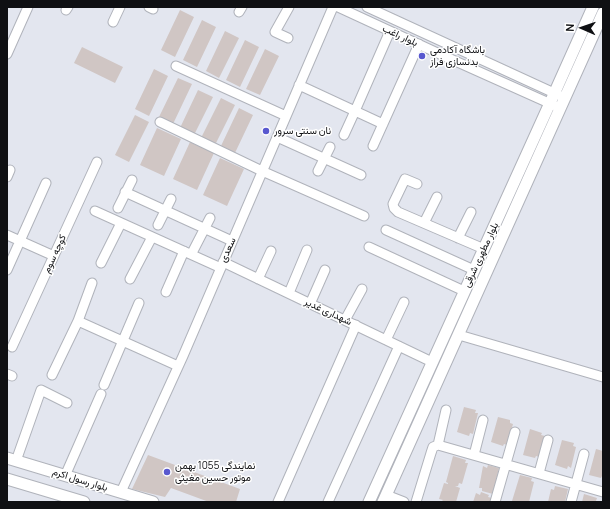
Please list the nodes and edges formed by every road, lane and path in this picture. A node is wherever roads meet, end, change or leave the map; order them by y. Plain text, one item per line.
1 (28, 7) edge
2 (120, 7) edge
3 (289, 7) edge
4 (333, 7) edge
5 (338, 7) edge
6 (367, 7) edge
7 (593, 7) edge
8 (603, 13) edge
9 (113, 22) dead end
10 (390, 31) junction
11 (288, 38) dead end
12 (419, 44) junction
13 (7, 54) edge
14 (176, 66) dead end
15 (299, 85) junction
16 (557, 101) junction
17 (356, 111) junction
18 (286, 116) junction
19 (160, 122) dead end
20 (383, 124) junction
21 (344, 134) dead end
22 (277, 137) junction
23 (373, 146) dead end
24 (330, 147) dead end
25 (324, 158) junction
26 (97, 162) dead end
27 (262, 171) junction
28 (318, 171) dead end
29 (361, 174) dead end
30 (132, 180) dead end
31 (46, 183) dead end
32 (417, 184) dead end
33 (125, 192) junction
34 (437, 197) dead end
35 (172, 199) dead end
36 (118, 208) dead end
37 (95, 211) dead end
38 (166, 211) junction
39 (471, 212) dead end
40 (364, 216) dead end
41 (210, 218) dead end
42 (121, 223) junction
43 (424, 223) junction
44 (158, 225) dead end
45 (204, 228) junction
46 (386, 230) dead end
47 (7, 235) edge
48 (152, 237) junction
49 (458, 238) junction
50 (20, 241) junction
51 (232, 241) junction
52 (369, 247) dead end
53 (484, 249) junction
54 (307, 250) dead end
55 (188, 251) junction
56 (271, 251) dead end
57 (54, 256) junction
58 (101, 263) dead end
59 (222, 265) junction
60 (7, 270) edge
61 (325, 270) dead end
62 (474, 270) junction
63 (130, 279) dead end
64 (258, 279) junction
65 (92, 282) dead end
66 (362, 289) dead end
67 (464, 291) junction
68 (166, 292) dead end
69 (289, 294) junction
70 (404, 302) dead end
71 (139, 303) dead end
72 (310, 304) junction
73 (345, 320) junction
74 (78, 321) junction
75 (356, 325) junction
76 (459, 335) junction
77 (386, 340) junction
78 (123, 341) junction
79 (399, 346) junction
80 (12, 347) dead end
81 (432, 362) junction
82 (178, 366) junction
83 (52, 375) dead end
84 (603, 377) edge
85 (104, 385) dead end
86 (101, 394) dead end
87 (67, 403) dead end
88 (446, 410) dead end
89 (483, 420) dead end
90 (515, 432) dead end
91 (548, 440) dead end
92 (438, 445) junction
93 (584, 454) dead end
94 (474, 455) junction
95 (11, 459) edge
96 (507, 464) junction
97 (539, 473) junction
98 (65, 476) junction
99 (7, 479) edge
100 (576, 484) junction
101 (121, 492) junction
102 (603, 492) edge
103 (385, 499) edge
104 (84, 502) edge
105 (152, 502) edge
106 (278, 502) edge
107 (328, 502) edge
108 (369, 502) edge
109 (404, 502) edge
110 (416, 502) edge
111 (495, 502) edge
112 (571, 502) edge

1 - 13 street
2 - 9 street
3 - 11 street
4 - 15 street, سعدی
5 - 10 street, بلوار راغب
6 - 16 street, بلوار راغب
7 - 16 main road, بلوار مطهری شرقی
8 - 16 main road, بلوار مطهری شرقی
10 - 12 street, بلوار راغب
10 - 17 street
12 - 16 street, بلوار راغب
12 - 20 street
14 - 18 street
15 - 17 street
15 - 18 street, سعدی
16 - 53 main road, بلوار مطهری شرقی
16 - 76 main road, بلوار مطهری شرقی
17 - 20 street
17 - 21 street
18 - 22 street, سعدی
19 - 27 street
20 - 23 street
22 - 25 street
22 - 27 street, سعدی
24 - 25 street
25 - 28 street
25 - 29 street
26 - 57 street, کوچه سوم
27 - 40 street
27 - 51 street, سعدی
30 - 33 street
31 - 50 street
32 - 43 street
33 - 36 street
33 - 38 street
34 - 43 street
35 - 38 street
37 - 42 street, شهداری غدیر
38 - 44 street
38 - 45 street
39 - 49 street
41 - 45 street
42 - 48 street, شهداری غدیر
42 - 58 street
43 - 49 street
45 - 51 street
45 - 55 street
46 - 62 street
47 - 50 street
48 - 55 street, شهداری غدیر
48 - 63 street
49 - 53 street
50 - 57 street
50 - 60 street
51 - 59 street, سعدی
52 - 67 street
53 - 62 main road, بلوار مطهری شرقی
54 - 69 street
55 - 59 street, شهداری غدیر
55 - 68 street
56 - 64 street
57 - 80 street, کوچه سوم
59 - 64 street, شهداری غدیر
59 - 82 street, سعدی
61 - 72 street
62 - 67 main road, بلوار مطهری شرقی
64 - 69 street, شهداری غدیر
65 - 74 street
66 - 73 street
67 - 81 main road, بلوار مطهری شرقی
69 - 72 street, شهداری غدیر
70 - 77 street
71 - 78 street
72 - 73 street, شهداری غدیر
73 - 75 street, شهداری غدیر
74 - 78 street
74 - 83 street
75 - 77 street, شهداری غدیر
75 - 106 street
76 - 84 street
76 - 103 main road, بلوار مطهری شرقی
77 - 79 street, شهداری غدیر
78 - 82 street
78 - 85 street
79 - 81 street, شهداری غدیر
79 - 107 street
81 - 108 main road, بلوار مطهری شرقی
82 - 101 street, سعدی
86 - 98 street
87 - 95 street
88 - 92 street
89 - 94 street
90 - 96 street
91 - 97 street
92 - 94 street
92 - 110 street
93 - 100 street
94 - 96 street
95 - 98 main road, بلوار رسول اکرم
96 - 97 street
96 - 111 street
97 - 100 street
98 - 101 main road, بلوار رسول اکرم
99 - 104 main road, بلوار رسول اکرم
100 - 102 street
100 - 112 street
101 - 105 main road, بلوار رسول اکرم
103 - 109 street

